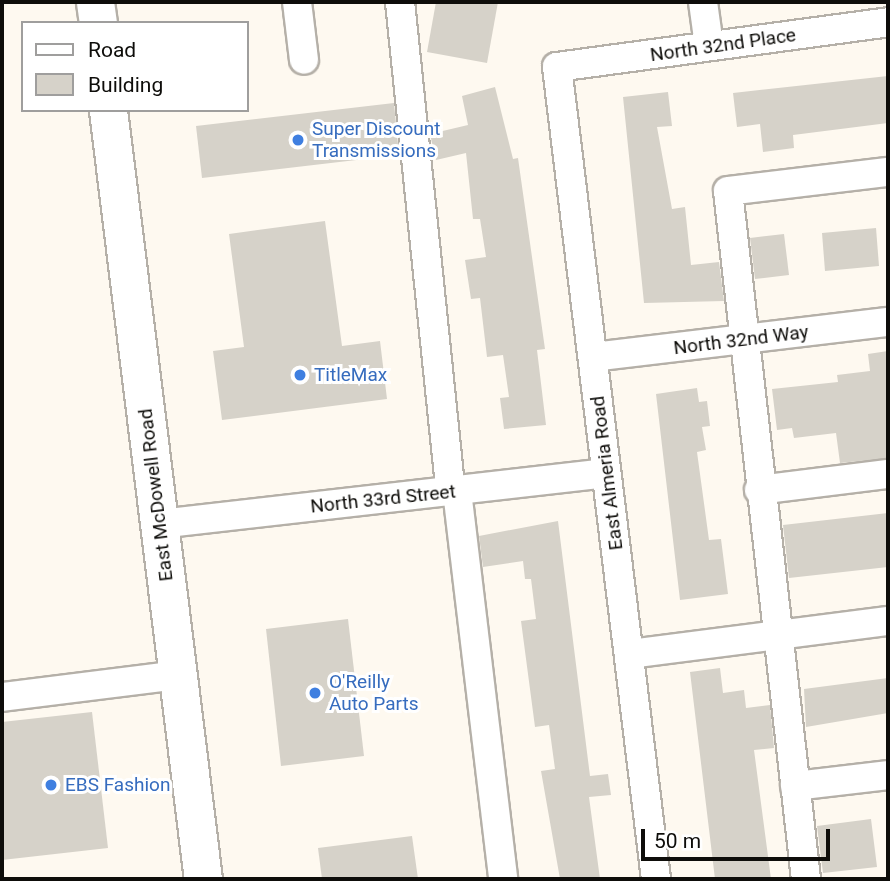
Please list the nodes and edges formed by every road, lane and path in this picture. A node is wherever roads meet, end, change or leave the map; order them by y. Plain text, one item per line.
1 (95, 2) edge
2 (298, 2) edge
3 (400, 2) edge
4 (703, 2) edge
5 (98, 21) edge
6 (888, 22) edge
7 (709, 46) junction
8 (304, 60) dead end
9 (557, 67) joint
10 (108, 112) edge
11 (888, 172) edge
12 (888, 322) edge
13 (740, 340) junction
14 (593, 357) junction
15 (606, 473) junction
16 (888, 474) edge
17 (759, 491) junction
18 (454, 492) junction
19 (159, 524) junction
20 (888, 621) edge
21 (776, 635) junction
22 (629, 654) junction
23 (178, 675) junction
24 (2, 697) edge
25 (888, 775) edge
26 (795, 786) junction
27 (203, 879) edge
28 (503, 879) edge
29 (656, 879) edge
30 (806, 879) edge

1 - 5 main road
2 - 8 street
3 - 18 street
4 - 7 street
6 - 7 street, North 32nd Place
7 - 9 street, North 32nd Place
9 - 14 street, East Almeria Road
10 - 19 main road, East McDowell Road
11 - 13 street
12 - 13 street, North 32nd Way
13 - 14 street, North 32nd Way
13 - 17 street
14 - 15 street, East Almeria Road
15 - 18 street, North 33rd Street
15 - 22 street, East Almeria Road
16 - 17 street
17 - 21 street
18 - 19 street, North 33rd Street
18 - 28 street
19 - 23 main road, East McDowell Road
20 - 21 street
21 - 22 street
21 - 26 street
22 - 29 street, East Almeria Road
23 - 24 street
23 - 27 main road, East McDowell Road
25 - 26 street
26 - 30 street

